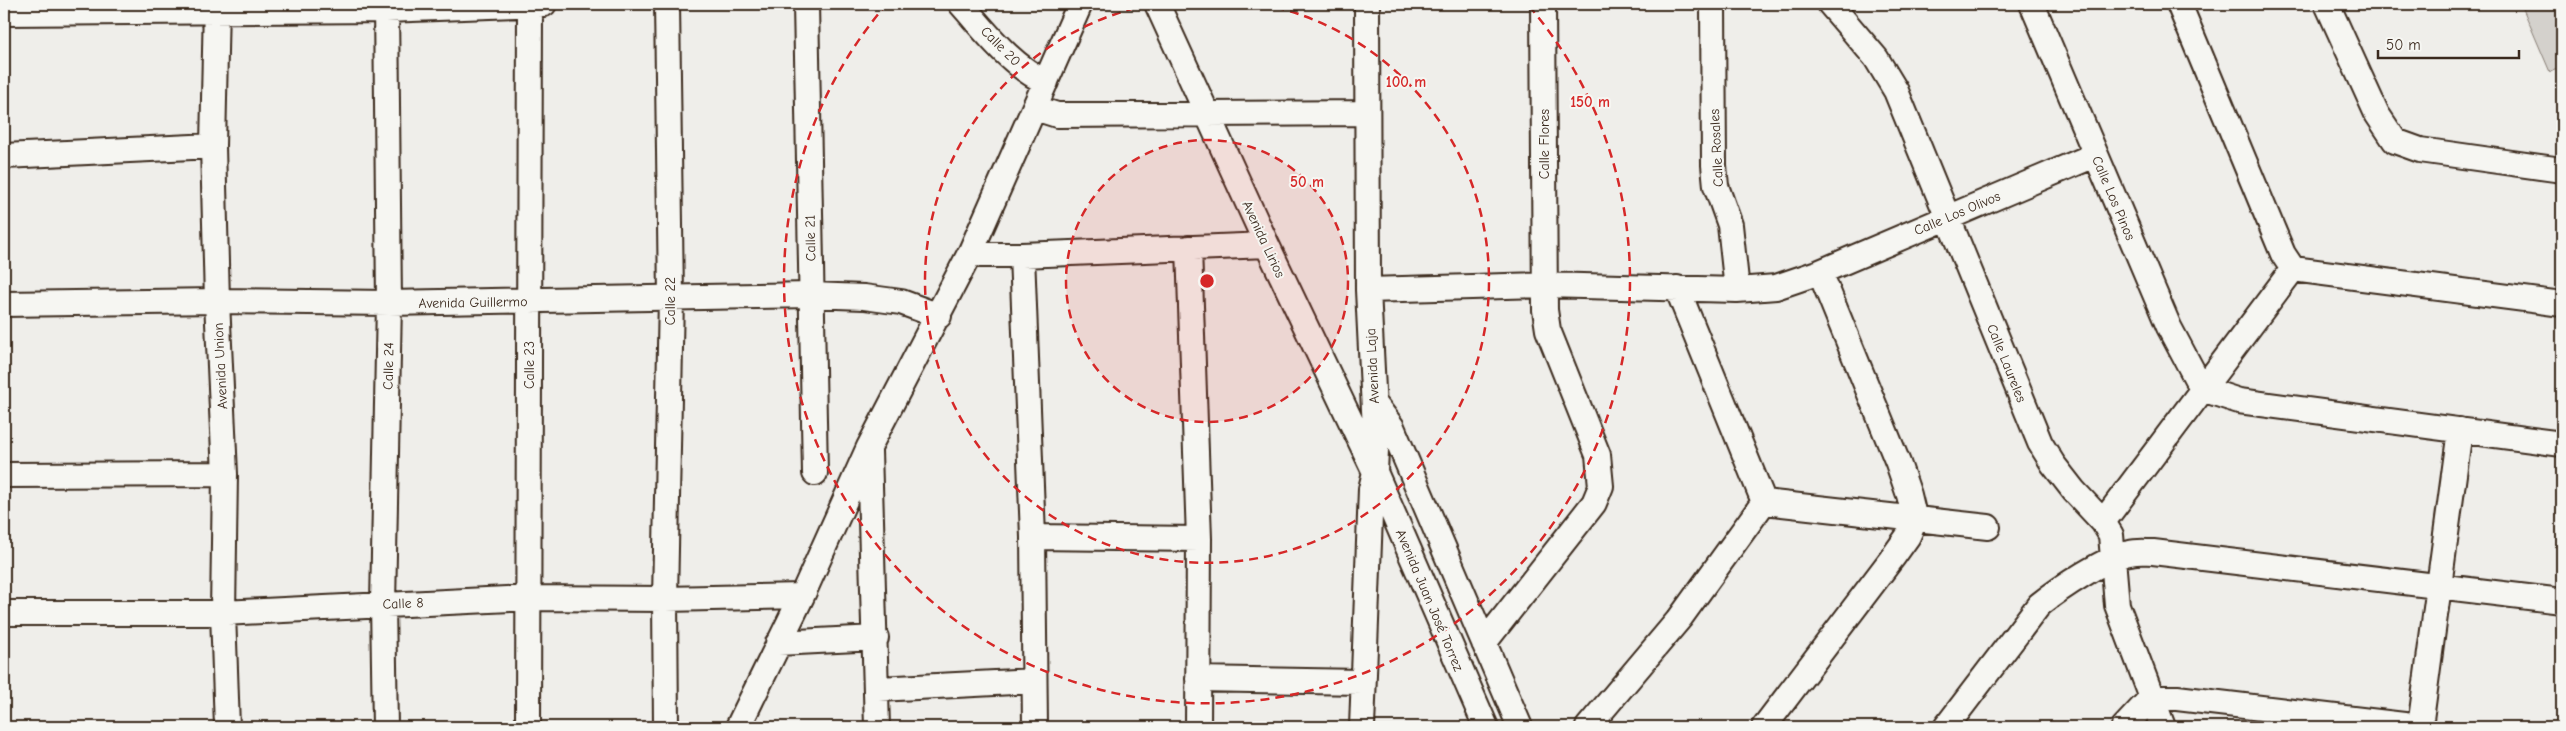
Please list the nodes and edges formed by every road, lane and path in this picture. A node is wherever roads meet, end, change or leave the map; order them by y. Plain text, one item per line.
1 (530, 4) edge
2 (546, 4) edge
3 (668, 4) edge
4 (806, 4) edge
5 (961, 4) edge
6 (1080, 4) edge
7 (1157, 4) edge
8 (1367, 4) edge
9 (1543, 4) edge
10 (1713, 4) edge
11 (1830, 4) edge
12 (2032, 4) edge
13 (2179, 4) edge
14 (2327, 4) edge
15 (386, 7) edge
16 (216, 8) edge
17 (4, 13) edge
18 (1046, 82) junction
19 (1035, 108) junction
20 (1367, 113) junction
21 (1207, 116) junction
22 (213, 146) junction
23 (2095, 155) junction
24 (4, 156) edge
25 (2562, 170) edge
26 (1947, 218) junction
27 (1267, 245) junction
28 (1189, 248) junction
29 (971, 251) junction
30 (1022, 255) junction
31 (2293, 268) junction
32 (1820, 272) junction
33 (1544, 285) junction
34 (1677, 288) junction
35 (1368, 290) junction
36 (1737, 290) junction
37 (811, 295) junction
38 (671, 297) junction
39 (217, 301) junction
40 (529, 301) junction
41 (389, 303) junction
42 (4, 304) edge
43 (2562, 304) edge
44 (939, 316) junction
45 (2202, 389) junction
46 (1374, 403) junction
47 (2460, 430) junction
48 (2562, 444) edge
49 (869, 447) junction
50 (1375, 472) junction
51 (815, 473) dead end
52 (225, 474) junction
53 (4, 475) edge
54 (1764, 502) junction
55 (1914, 520) junction
56 (2104, 522) junction
57 (1988, 527) dead end
58 (1033, 537) junction
59 (1199, 539) junction
60 (2114, 558) junction
61 (2439, 586) junction
62 (802, 596) junction
63 (529, 598) junction
64 (665, 599) junction
65 (2562, 601) edge
66 (383, 604) junction
67 (4, 613) edge
68 (223, 613) junction
69 (876, 638) junction
70 (778, 643) junction
71 (1484, 643) junction
72 (1198, 680) junction
73 (1034, 681) junction
74 (1362, 682) junction
75 (878, 689) junction
76 (2151, 698) junction
77 (227, 727) edge
78 (384, 727) edge
79 (528, 727) edge
80 (666, 727) edge
81 (738, 727) edge
82 (877, 727) edge
83 (1035, 727) edge
84 (1198, 727) edge
85 (1362, 727) edge
86 (1486, 727) edge
87 (1520, 727) edge
88 (1588, 727) edge
89 (1764, 727) edge
90 (1946, 727) edge
91 (2124, 727) edge
92 (2163, 727) edge
93 (2420, 727) edge

1 - 2 street
1 - 15 street
1 - 40 street, Calle 23
3 - 38 street, Calle 22
4 - 37 street, Calle 21
5 - 18 street, Calle 20
6 - 18 street
7 - 21 street, Avenida Lirios
8 - 20 street, Avenida Laja
9 - 33 street, Calle Flores
10 - 36 street, Calle Rosales
11 - 26 street, Calle Laureles
12 - 23 street, Calle Los Pinos
13 - 31 street
14 - 25 street
15 - 16 street
15 - 41 street, Calle 24
16 - 17 street
16 - 22 street, Avenida Union
18 - 19 street
19 - 21 street
19 - 29 street
20 - 21 street
20 - 35 street, Avenida Laja
21 - 27 street, Avenida Lirios
22 - 24 street
22 - 39 street, Avenida Union
23 - 26 street, Calle Los Olivos
23 - 45 street, Calle Los Pinos
26 - 32 street, Calle Los Olivos
26 - 56 street, Calle Laureles
27 - 28 street
27 - 50 street, Avenida Lirios
28 - 30 street
28 - 59 street
29 - 30 street
29 - 44 street
30 - 58 street
31 - 43 street
31 - 45 street
32 - 36 street, Calle Los Olivos
32 - 55 street
33 - 34 street, Calle Los Olivos
33 - 35 street, Calle Los Olivos
33 - 71 street, Calle Flores
34 - 36 street, Calle Los Olivos
34 - 54 street
35 - 46 street, Avenida Laja
37 - 38 street, Avenida Guillermo
37 - 44 street, Avenida Guillermo
37 - 51 street, Calle 21
38 - 40 street, Avenida Guillermo
38 - 64 street, Calle 22
39 - 41 street, Avenida Guillermo
39 - 42 street, Avenida Guillermo
39 - 52 street, Avenida Union
40 - 41 street, Avenida Guillermo
40 - 63 street, Calle 23
41 - 66 street, Calle 24
44 - 49 street
45 - 47 street
45 - 56 street
46 - 50 street, Avenida Laja
46 - 71 street
47 - 48 street
47 - 61 street
49 - 62 street
49 - 69 street
50 - 74 street, Avenida Laja
50 - 86 street, Avenida Juan José Torrez
52 - 53 street
52 - 68 street, Avenida Union
54 - 55 street
54 - 88 street
55 - 57 street
55 - 89 street
56 - 60 street, Calle Laureles
58 - 59 street
58 - 73 street
59 - 72 street
60 - 61 street
60 - 76 street, Calle Laureles
60 - 90 street
61 - 65 street
61 - 93 street
62 - 64 street, Calle 8
62 - 70 street
63 - 64 street, Calle 8
63 - 66 street, Calle 8
63 - 79 street, Calle 23
64 - 80 street, Calle 22
66 - 68 street, Calle 8
66 - 78 street, Calle 24
67 - 68 street, Calle 8
68 - 77 street, Avenida Union
69 - 70 street
69 - 75 street
70 - 81 street
71 - 87 street
72 - 74 street
72 - 84 street
73 - 75 street
73 - 83 street
74 - 85 street, Avenida Laja
75 - 82 street
76 - 91 street
76 - 92 street, Calle Laureles
76 - 93 street

